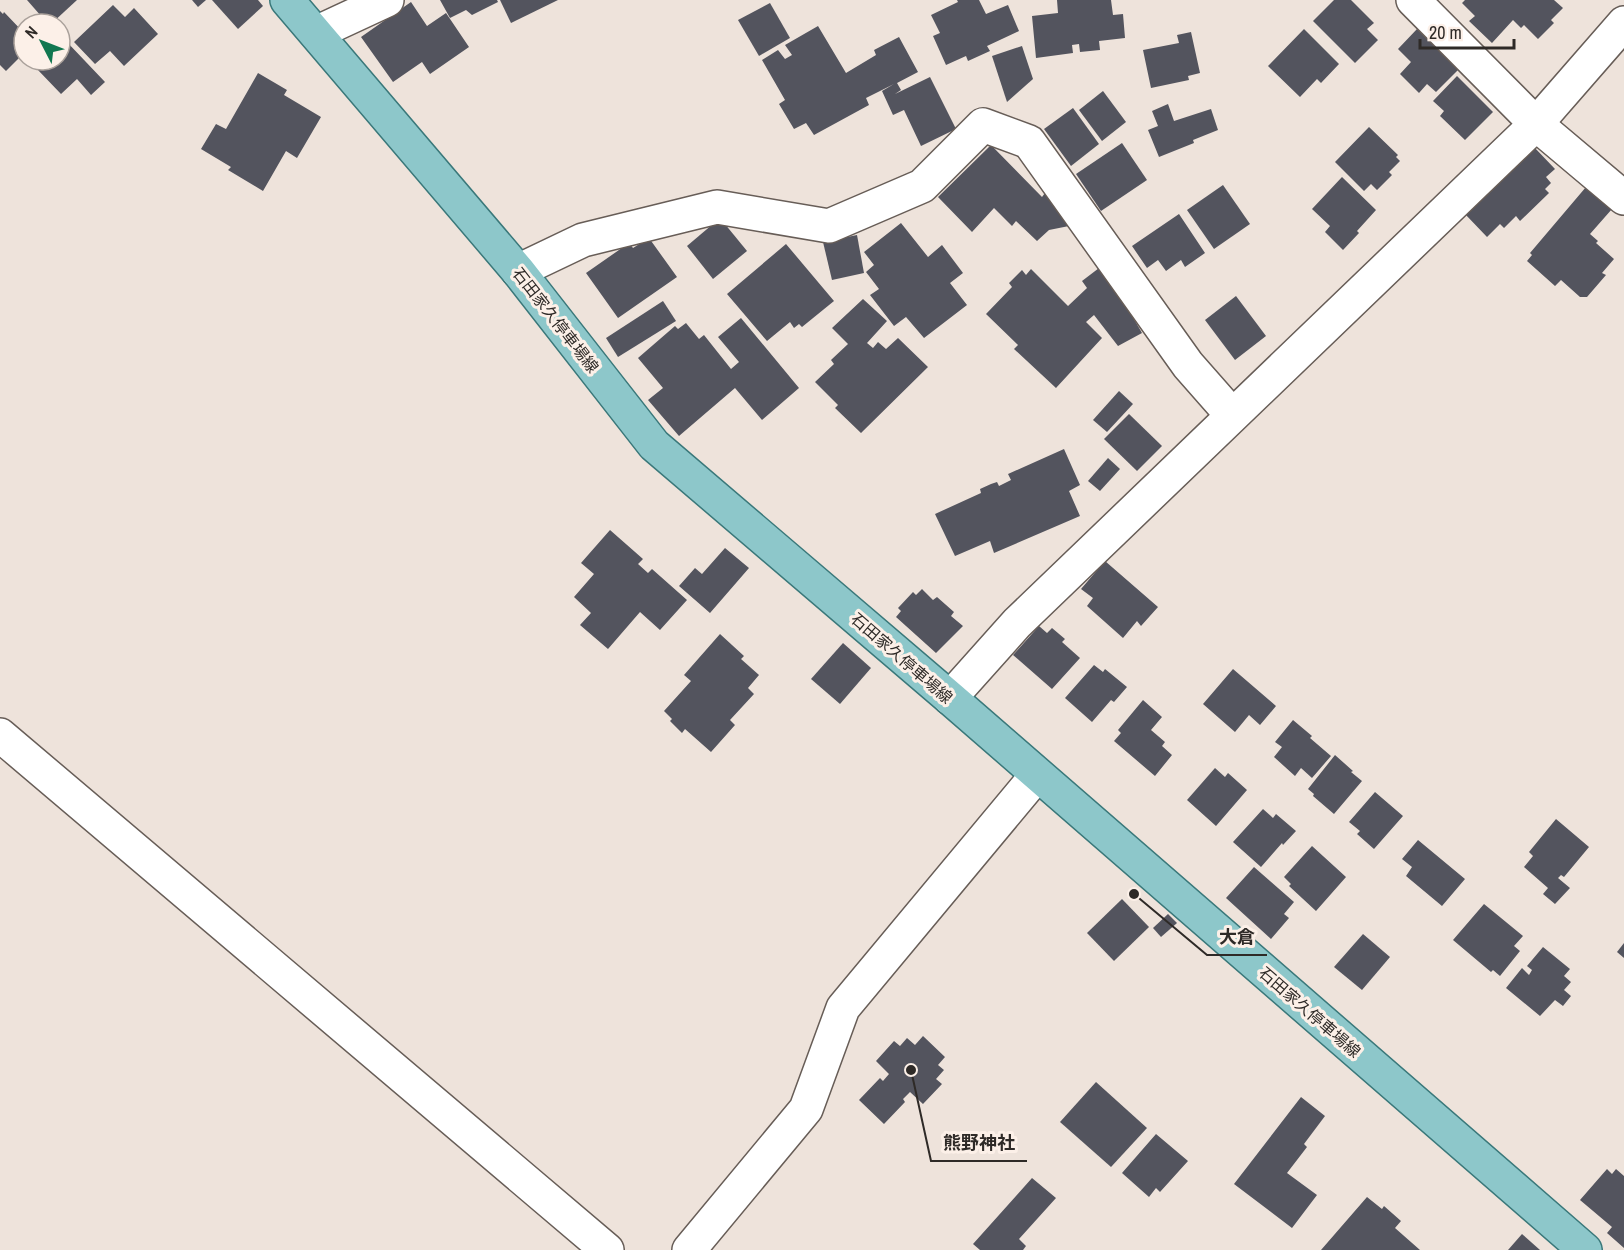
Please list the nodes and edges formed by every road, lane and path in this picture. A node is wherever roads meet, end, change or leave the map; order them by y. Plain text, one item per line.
1 (287, 0) edge
2 (387, 0) edge
3 (1413, 0) edge
4 (1624, 23) edge
5 (316, 33) junction
6 (1536, 124) junction
7 (1624, 198) edge
8 (518, 271) junction
9 (1232, 415) junction
10 (950, 698) junction
11 (0, 735) edge
12 (1037, 775) junction
13 (607, 1250) edge
14 (689, 1250) edge
15 (1584, 1250) edge

1 - 5 main road, 石田家久停車場線
2 - 5 street
3 - 6 street
4 - 6 street
5 - 8 main road, 石田家久停車場線
6 - 7 street
6 - 9 street
8 - 9 street
8 - 10 main road, 石田家久停車場線
9 - 10 street
10 - 12 main road, 石田家久停車場線
11 - 13 street
12 - 14 street
12 - 15 main road, 石田家久停車場線

